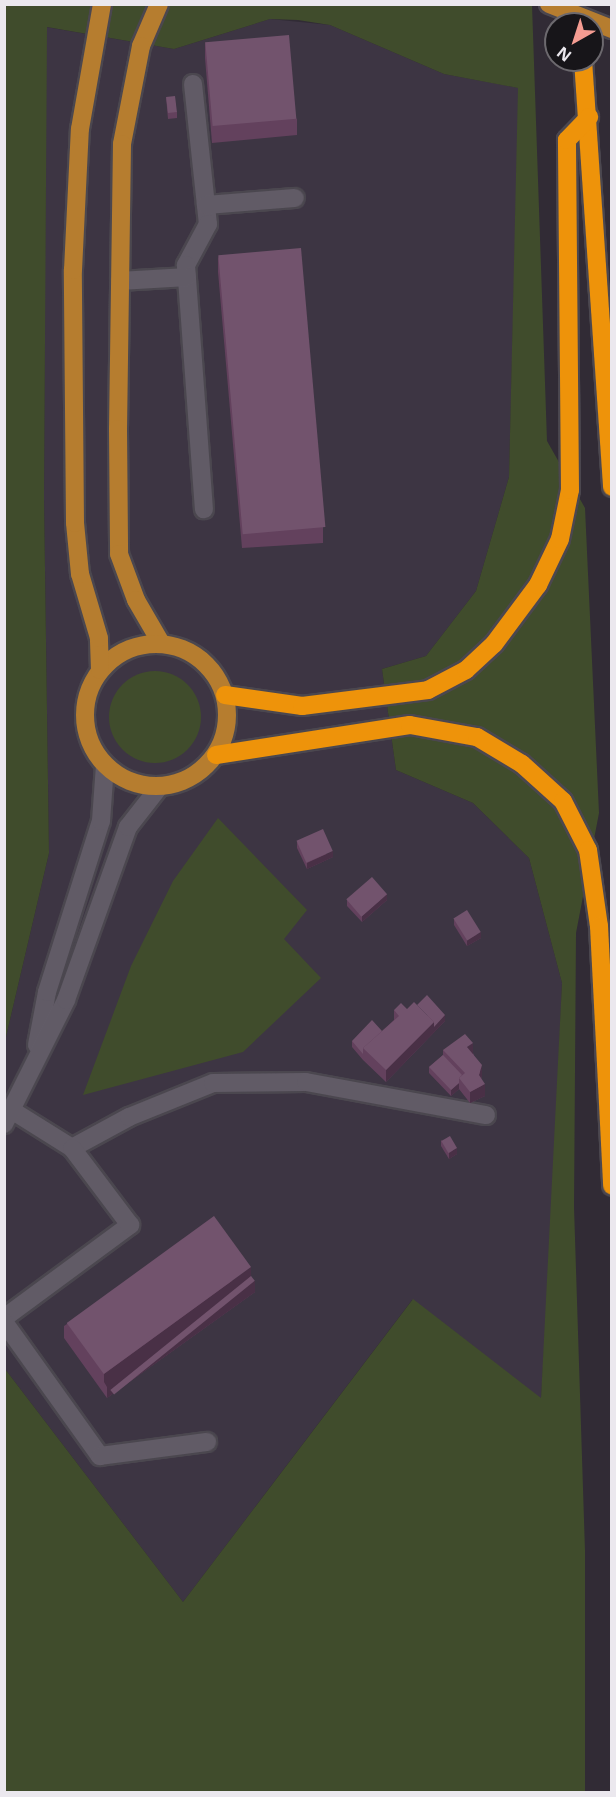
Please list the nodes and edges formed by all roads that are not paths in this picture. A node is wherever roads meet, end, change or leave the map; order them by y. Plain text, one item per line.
1 (102, 4) edge
2 (159, 4) edge
3 (549, 4) edge
4 (612, 29) edge
5 (584, 72) edge
6 (192, 84) dead end
7 (588, 117) junction
8 (295, 198) dead end
9 (206, 205) junction
10 (187, 277) junction
11 (120, 281) junction
12 (612, 488) edge
13 (204, 509) dead end
14 (161, 643) junction
15 (100, 670) junction
16 (225, 695) junction
17 (216, 755) junction
18 (105, 765) junction
19 (160, 786) junction
20 (32, 1069) junction
21 (486, 1115) dead end
22 (9, 1117) edge
23 (72, 1148) junction
24 (612, 1186) edge
25 (4, 1320) edge
26 (207, 1442) dead end

1 - 15 main road
2 - 11 main road
3 - 4 main road, bridge
5 - 7 highway
6 - 9 street
7 - 12 highway
7 - 16 highway
8 - 9 street
9 - 10 street
10 - 11 street
10 - 13 street
11 - 14 main road
14 - 15 main road
14 - 16 main road
15 - 18 main road
16 - 17 main road
17 - 19 main road
17 - 24 highway
18 - 19 main road
18 - 20 street
19 - 20 street
20 - 22 street
21 - 23 street
22 - 23 street
23 - 25 street
25 - 26 street

